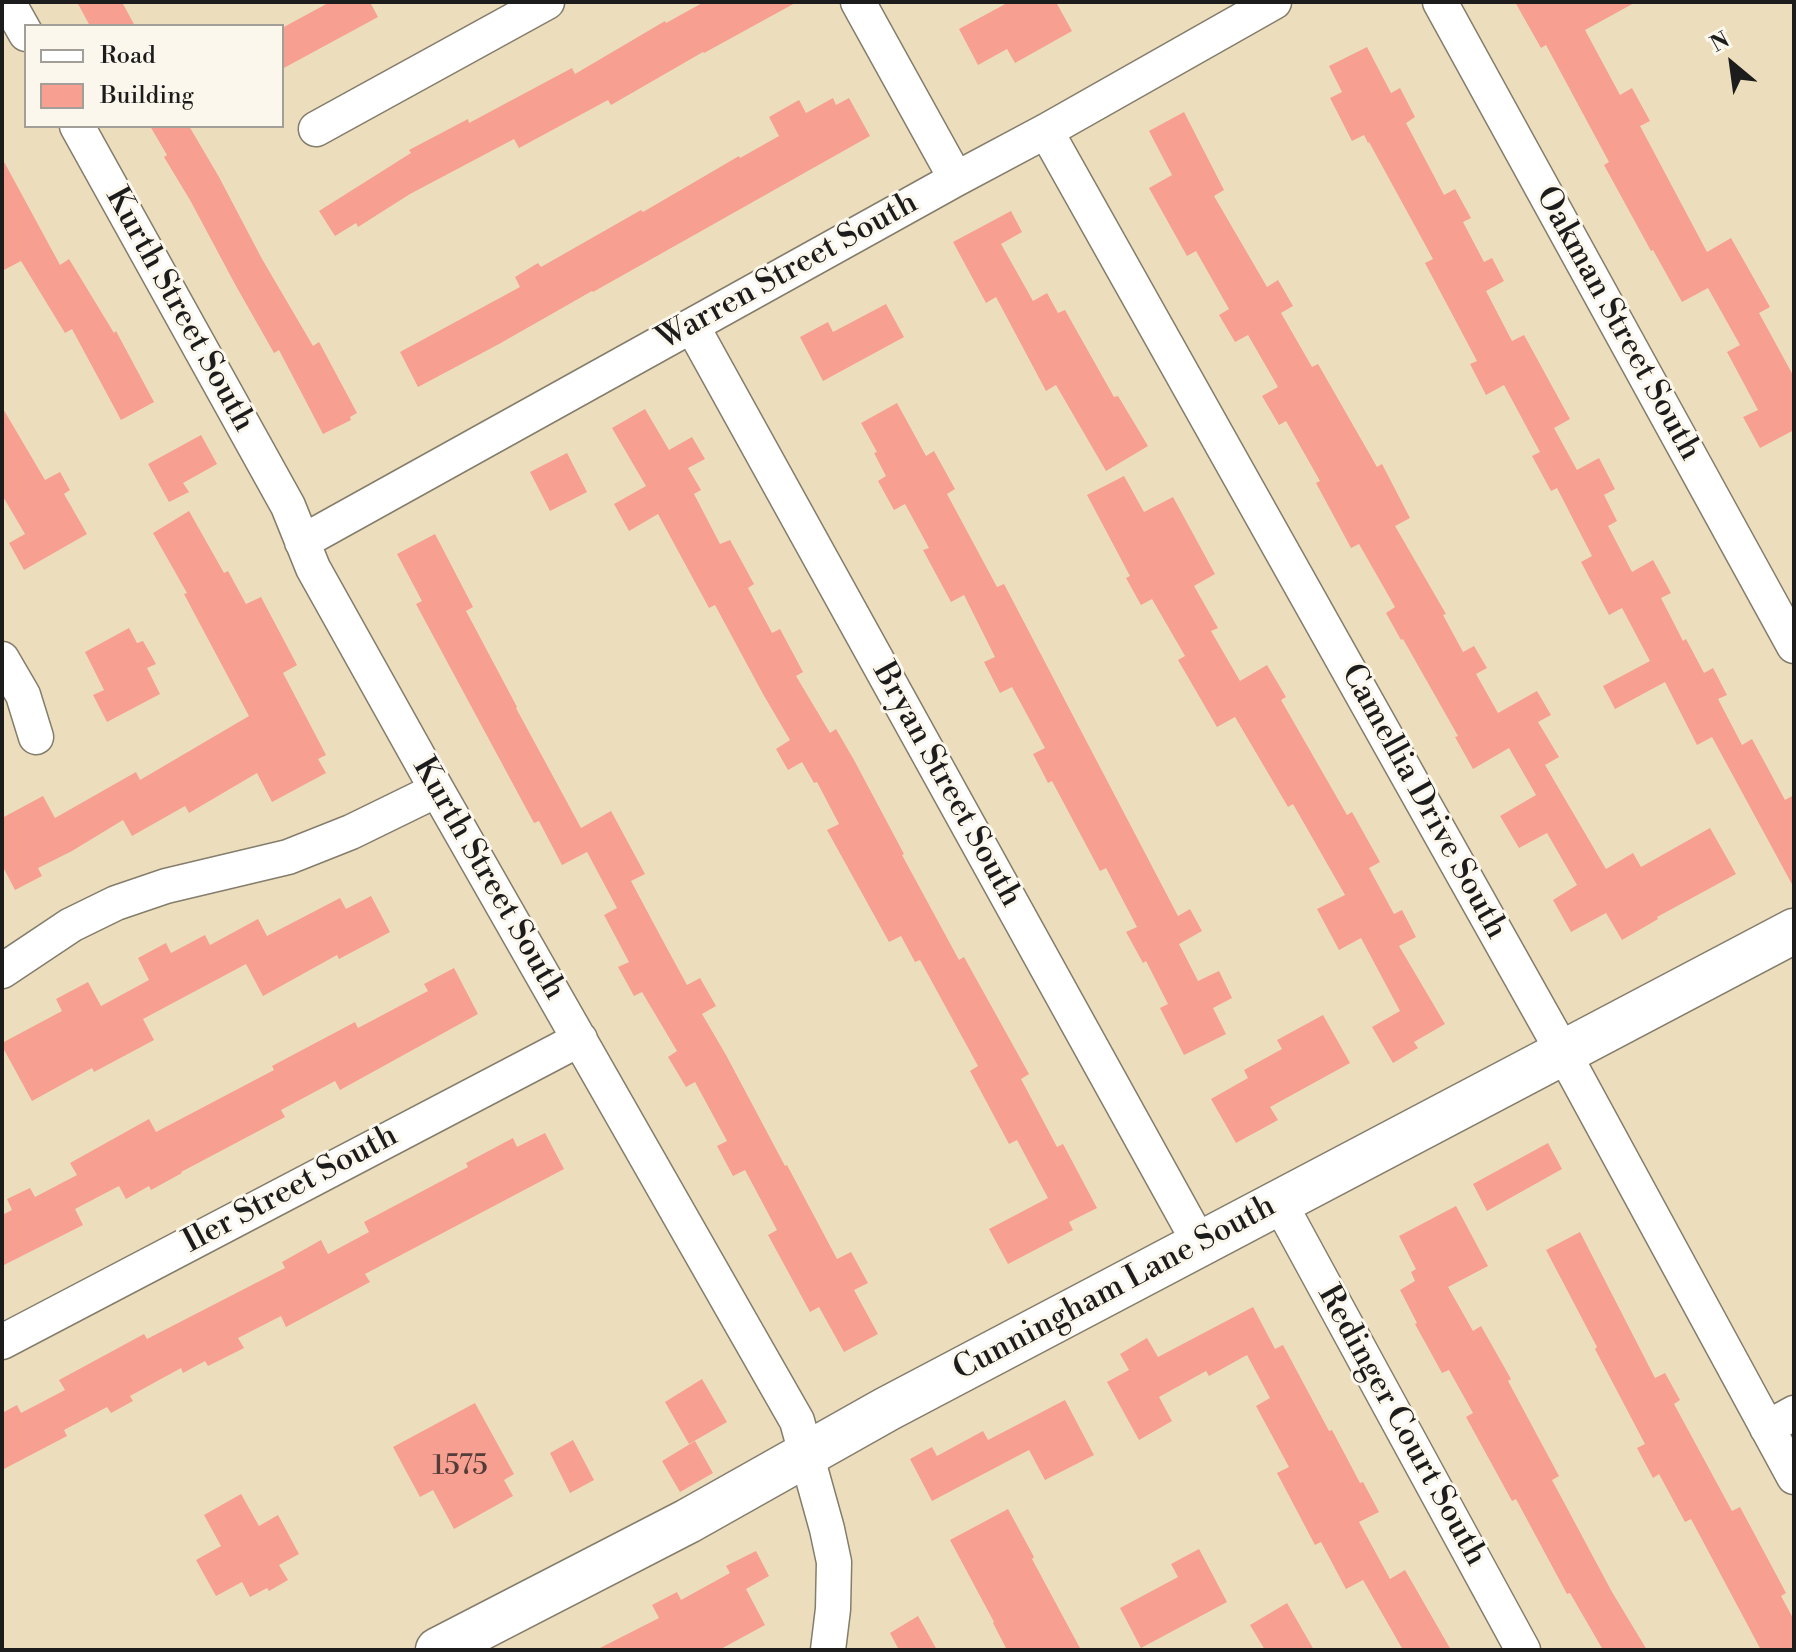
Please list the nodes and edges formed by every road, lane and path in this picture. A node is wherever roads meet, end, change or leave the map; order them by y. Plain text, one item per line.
1 (8, 2) edge
2 (547, 2) edge
3 (858, 2) edge
4 (1274, 2) edge
5 (1440, 2) edge
6 (24, 30) edge
7 (78, 128) edge
8 (316, 129) dead end
9 (1046, 131) junction
10 (956, 179) junction
11 (692, 326) junction
12 (302, 542) junction
13 (1794, 646) edge
14 (2, 659) edge
15 (36, 737) dead end
16 (437, 790) junction
17 (1794, 931) edge
18 (2, 971) edge
19 (580, 1039) junction
20 (1563, 1052) junction
21 (1279, 1202) junction
22 (1200, 1244) junction
23 (2, 1342) edge
24 (1781, 1420) edge
25 (806, 1455) junction
26 (1794, 1477) edge
27 (438, 1650) edge
28 (828, 1650) edge
29 (1523, 1650) edge

1 - 6 street
2 - 8 street
3 - 10 street
4 - 9 street, Warren Street South
5 - 13 street, Oakman Street South
7 - 12 street, Kurth Street South
9 - 10 street, Warren Street South
9 - 20 street, Camellia Drive South
10 - 11 street, Warren Street South
11 - 12 street, Warren Street South
11 - 22 street, Bryan Street South
12 - 16 street, Kurth Street South
14 - 15 street
16 - 18 street
16 - 19 street, Kurth Street South
17 - 20 street, Cunningham Lane South
19 - 23 street, Iler Street South
19 - 25 street, Kurth Street South
20 - 21 street, Cunningham Lane South
20 - 24 street, Camellia Drive South
21 - 22 street, Cunningham Lane South
21 - 29 street, Redinger Court South
22 - 25 street, Cunningham Lane South
24 - 26 street, Camellia Drive South
25 - 27 street, Cunningham Lane South
25 - 28 street, Kurth Street South

